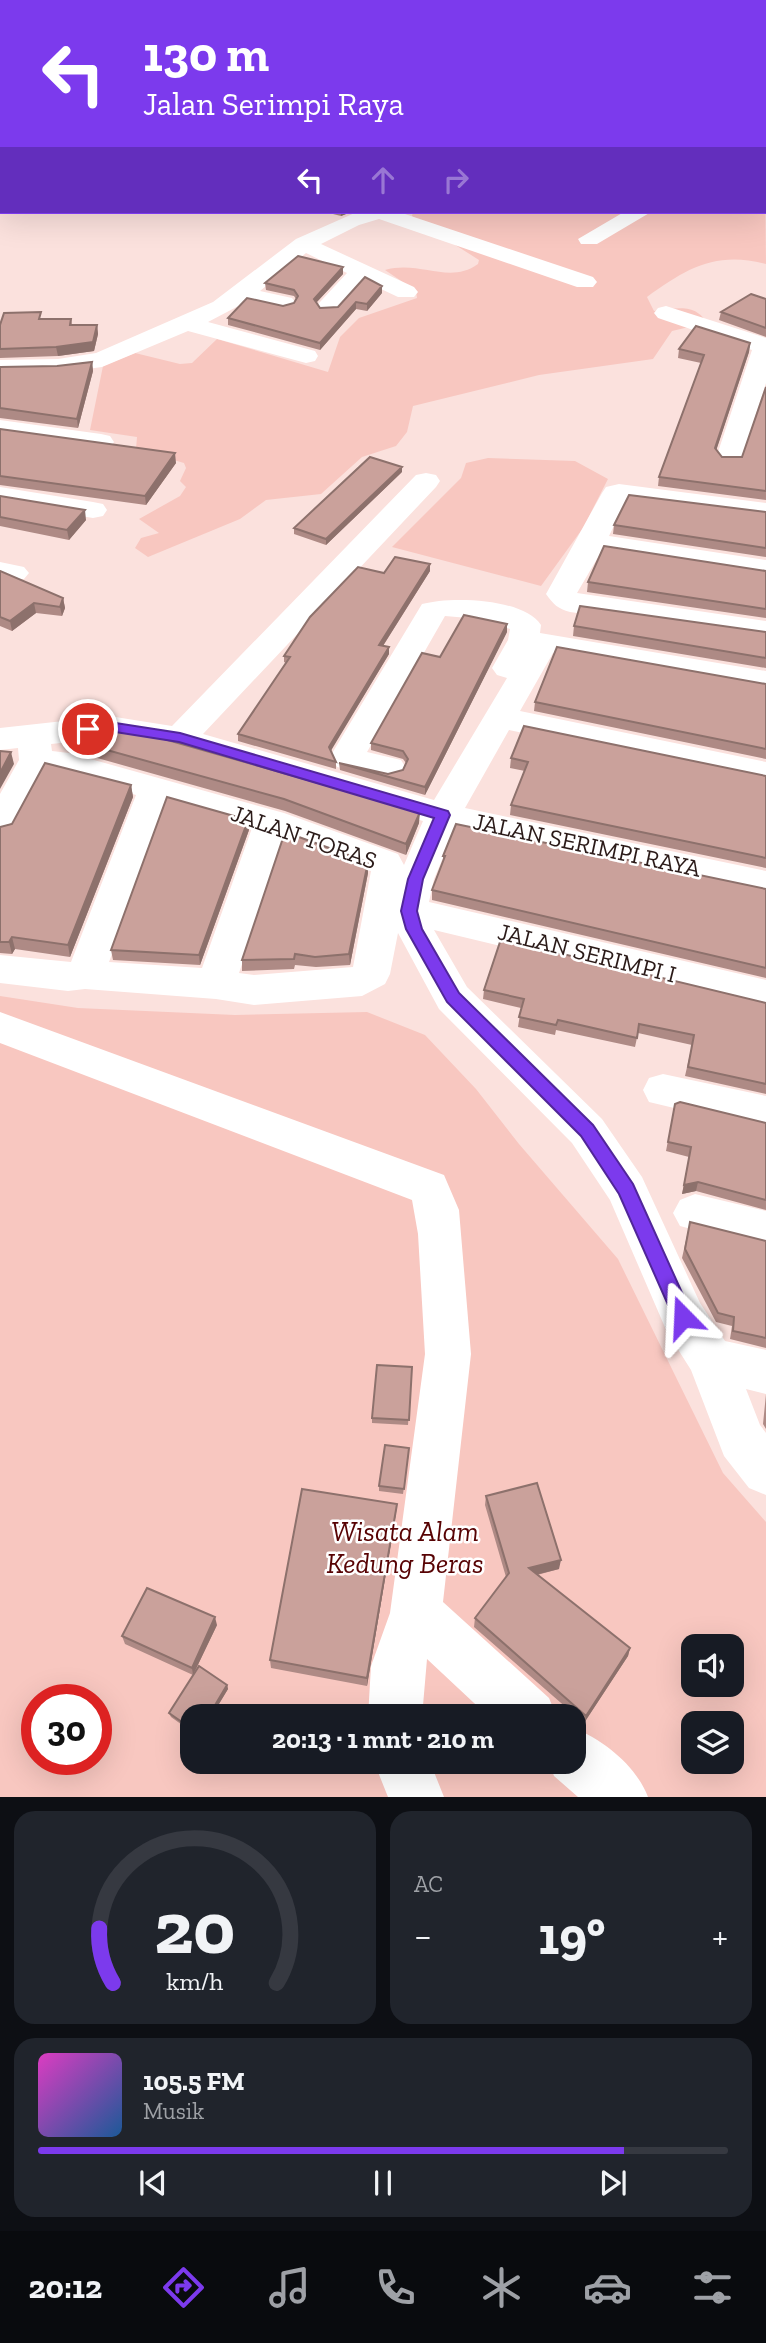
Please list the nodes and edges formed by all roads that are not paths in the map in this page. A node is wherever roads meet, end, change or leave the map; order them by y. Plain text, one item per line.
1 (326, 214) edge
2 (373, 214) edge
3 (386, 214) edge
4 (636, 214) edge
5 (351, 220) junction
6 (589, 239) dead end
7 (304, 244) junction
8 (361, 271) junction
9 (585, 282) dead end
10 (405, 292) dead end
11 (242, 294) junction
12 (284, 303) edge
13 (328, 307) edge
14 (666, 313) dead end
15 (186, 321) junction
16 (766, 346) edge
17 (306, 356) dead end
18 (0, 367) edge
19 (0, 428) edge
20 (101, 442) edge
21 (730, 458) edge
22 (426, 481) dead end
23 (0, 495) edge
24 (93, 510) dead end
25 (766, 511) edge
26 (592, 542) junction
27 (766, 569) edge
28 (766, 630) edge
29 (766, 681) edge
30 (499, 717) junction
31 (180, 737) junction
32 (0, 739) edge
33 (35, 748) junction
34 (388, 768) dead end
35 (766, 773) edge
36 (155, 790) junction
37 (435, 813) junction
38 (272, 822) junction
39 (0, 825) edge
40 (766, 884) edge
41 (409, 911) junction
42 (0, 968) edge
43 (221, 970) junction
44 (85, 975) junction
45 (766, 995) edge
46 (0, 1027) edge
47 (663, 1090) dead end
48 (766, 1113) edge
49 (695, 1213) dead end
50 (766, 1230) edge
51 (711, 1360) junction
52 (766, 1372) edge
53 (766, 1471) edge
54 (416, 1614) junction
55 (396, 1704) edge
56 (516, 1704) edge
57 (586, 1767) edge
58 (407, 1774) edge
59 (416, 1797) edge
60 (620, 1797) edge

1 - 5 street
2 - 5 street
3 - 9 street
4 - 6 street
5 - 7 street
7 - 8 street
7 - 11 street
8 - 10 street
8 - 13 street
11 - 12 street
11 - 15 street
14 - 16 street
15 - 17 street
15 - 18 street
16 - 21 street
19 - 20 street
22 - 31 street
23 - 24 street
25 - 26 street
26 - 27 street
26 - 28 street
29 - 30 street
30 - 35 street
30 - 37 street
31 - 33 street, JALAN SERIMPI RAYA
31 - 37 street, JALAN SERIMPI RAYA
32 - 33 street, JALAN SERIMPI RAYA
33 - 36 street, JALAN TORAS
33 - 39 street
34 - 37 street
36 - 38 street, JALAN TORAS
36 - 44 street
37 - 40 street, JALAN SERIMPI RAYA
37 - 41 street
38 - 43 street
38 - 43 street, JALAN TORAS
41 - 45 street, JALAN SERIMPI I
41 - 51 street
42 - 44 street
43 - 44 street
46 - 54 street
47 - 48 street
49 - 50 street
51 - 52 street
51 - 53 street
54 - 55 street
54 - 56 street
57 - 60 street
58 - 59 street

